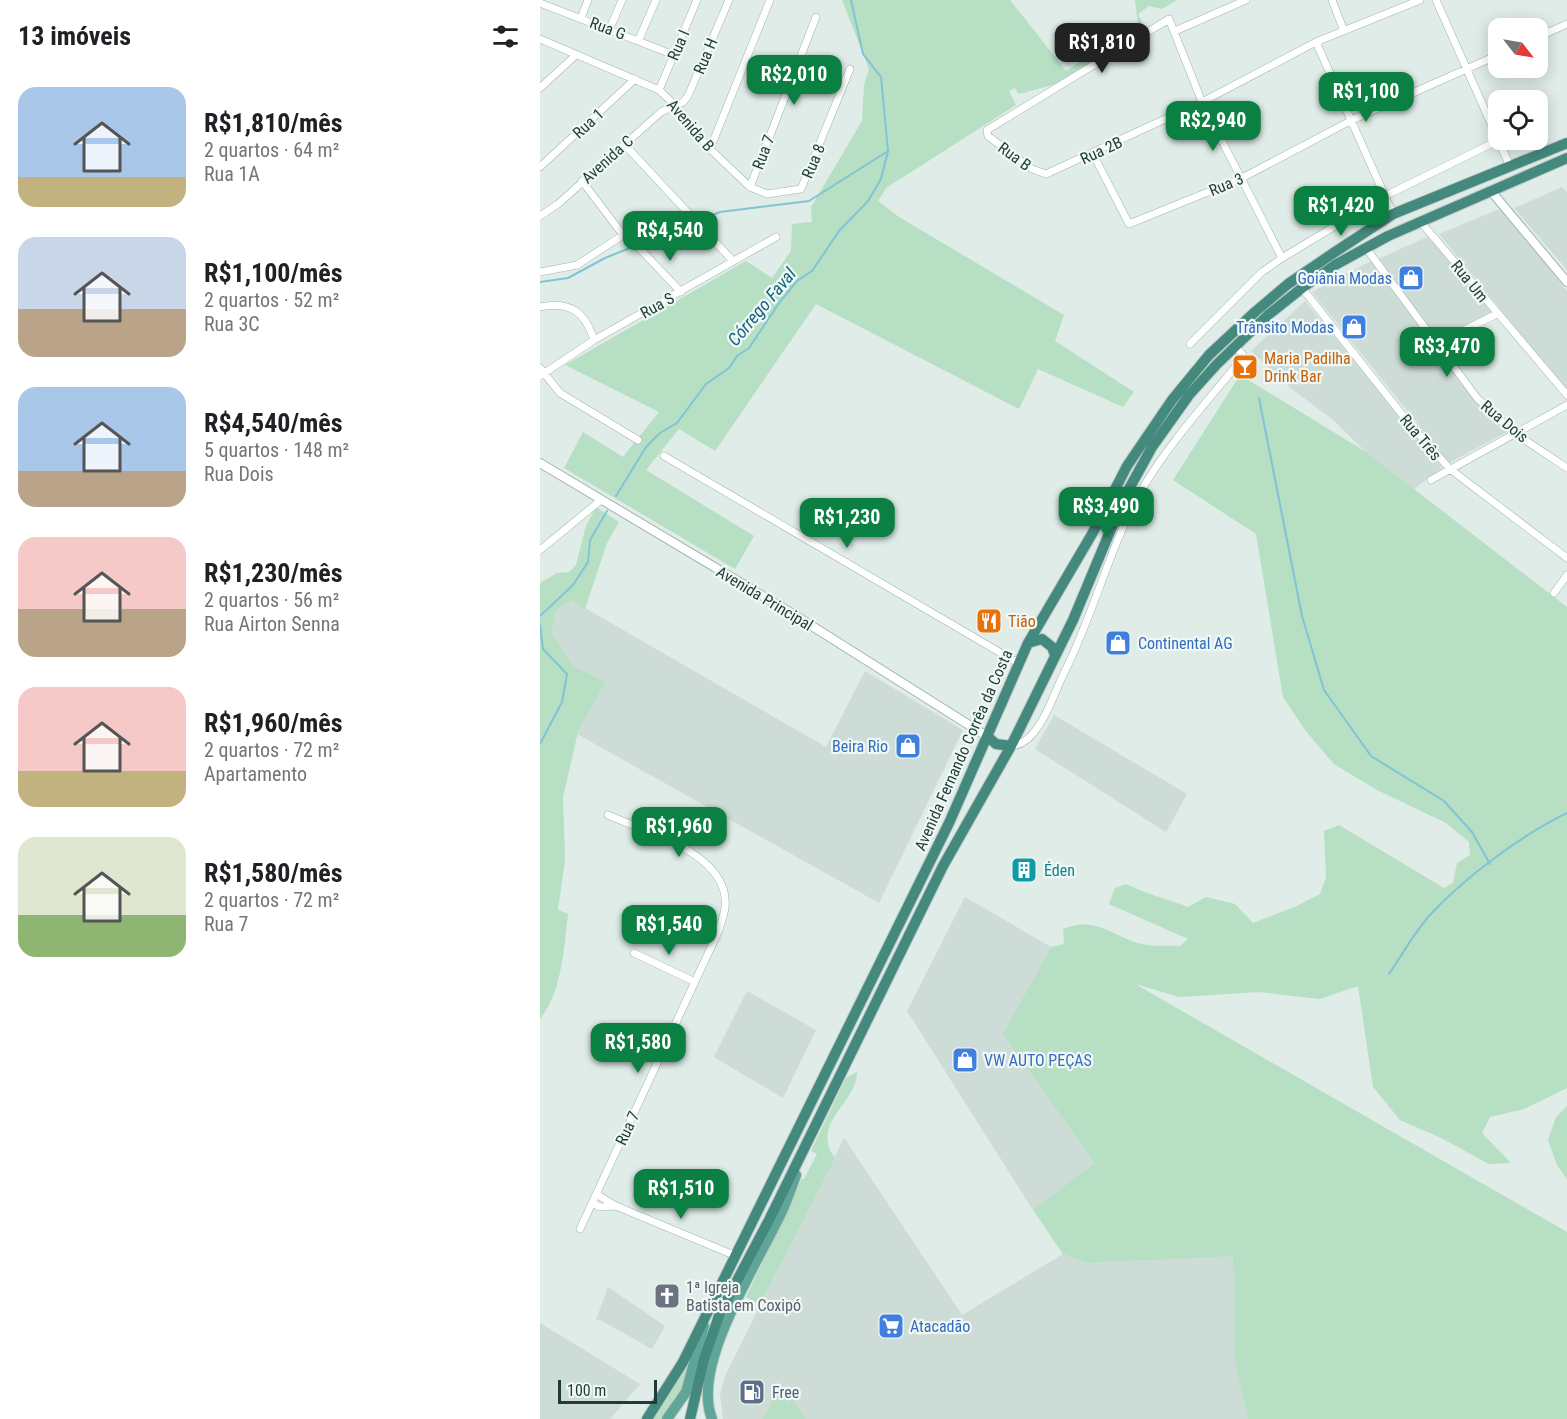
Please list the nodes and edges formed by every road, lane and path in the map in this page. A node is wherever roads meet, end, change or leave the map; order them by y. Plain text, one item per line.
1 (588, 0) edge
2 (622, 0) edge
3 (656, 0) edge
4 (697, 0) edge
5 (729, 0) edge
6 (770, 0) edge
7 (1246, 0) edge
8 (1332, 0) edge
9 (1420, 0) edge
10 (1436, 0) edge
11 (540, 3) edge
12 (816, 17) dead end
13 (581, 18) junction
14 (1567, 24) edge
15 (610, 28) junction
16 (1344, 31) junction
17 (1175, 32) junction
18 (1548, 33) edge
19 (540, 39) edge
20 (639, 39) junction
21 (1316, 42) junction
22 (576, 55) junction
23 (674, 55) junction
24 (1488, 61) edge
25 (850, 69) dead end
26 (1468, 70) junction
27 (635, 79) junction
28 (540, 88) edge
29 (659, 90) junction
30 (1202, 102) junction
31 (675, 105) junction
32 (1488, 117) edge
33 (1352, 120) junction
34 (1567, 143) edge
35 (624, 144) junction
36 (1488, 145) edge
37 (710, 149) junction
38 (1503, 150) edge
39 (1093, 154) junction
40 (1567, 158) edge
41 (1509, 164) junction
42 (540, 167) edge
43 (1046, 174) joint
44 (1240, 179) junction
45 (582, 181) junction
46 (750, 187) junction
47 (1491, 191) junction
48 (767, 194) joint
49 (1385, 195) junction
50 (1393, 214) junction
51 (540, 216) edge
52 (1420, 221) junction
53 (776, 237) dead end
54 (1366, 248) junction
55 (642, 250) dead end
56 (1282, 258) junction
57 (733, 261) junction
58 (540, 272) edge
59 (1567, 282) edge
60 (1302, 288) junction
61 (681, 292) junction
62 (540, 306) edge
63 (1497, 314) junction
64 (594, 340) junction
65 (1190, 344) dead end
66 (1436, 344) junction
67 (1235, 345) junction
68 (541, 372) edge
69 (1567, 395) edge
70 (1567, 405) edge
71 (1513, 432) junction
72 (638, 440) dead end
73 (664, 456) dead end
74 (540, 463) edge
75 (1567, 468) edge
76 (1450, 470) junction
77 (1431, 480) dead end
78 (601, 500) junction
79 (540, 550) edge
80 (1567, 558) edge
81 (1567, 575) edge
82 (1090, 580) junction
83 (1102, 585) junction
84 (1554, 593) dead end
85 (1028, 643) junction
86 (1055, 656) junction
87 (1018, 663) junction
88 (987, 737) junction
89 (1011, 746) junction
90 (608, 815) dead end
91 (634, 953) dead end
92 (693, 981) junction
93 (634, 1031) dead end
94 (664, 1046) junction
95 (810, 1136) junction
96 (596, 1194) junction
97 (592, 1203) junction
98 (616, 1206) junction
99 (580, 1229) dead end
100 (736, 1256) junction
101 (729, 1268) junction
102 (647, 1419) edge
103 (667, 1419) edge
104 (690, 1419) edge
105 (712, 1419) edge

1 - 13 street
2 - 15 street
3 - 20 street
4 - 23 street, Rua I
5 - 31 street, Rua H
6 - 37 street
7 - 17 street
8 - 16 street
9 - 16 street, Rua 2B
10 - 26 street
11 - 13 street, Rua G
12 - 46 street, Rua 7
13 - 15 street, Rua G
14 - 18 street
15 - 20 street, Rua G
16 - 21 street, Rua 2B
17 - 30 street
17 - 43 street, Rua B
19 - 22 street, Avenida B
20 - 23 street, Rua G
21 - 30 street, Rua 2B
21 - 33 street
22 - 27 street, Avenida B
22 - 28 street
23 - 29 street, Rua I
24 - 26 street
25 - 48 street, Rua 8
26 - 32 street
26 - 33 street, Rua 3
27 - 29 street, Avenida B
27 - 42 street, Rua 1
29 - 31 street, Avenida B
30 - 39 street, Rua 2B
30 - 44 street
31 - 35 street, Avenida C
31 - 37 street, Avenida B
33 - 44 street, Rua 3
33 - 49 street
34 - 41 highway, Avenida Fernando Corrêa da Costa
35 - 45 street, Avenida C
35 - 57 street
36 - 49 street
37 - 46 street, Avenida B
38 - 41 street
39 - 43 street, Rua 2B
39 - 44 street, Rua 3
40 - 47 highway, Avenida Fernando Corrêa da Costa
41 - 50 highway, Avenida Fernando Corrêa da Costa
44 - 56 street
45 - 51 street, Avenida C
45 - 58 street
46 - 48 street, Avenida B
47 - 52 highway, Avenida Fernando Corrêa da Costa
47 - 59 street
49 - 50 street
49 - 56 street
50 - 85 highway, Avenida Fernando Corrêa da Costa
52 - 54 highway, Avenida Fernando Corrêa da Costa
52 - 63 street, Rua Um
53 - 57 street, Rua S
54 - 60 highway, Avenida Fernando Corrêa da Costa
54 - 66 street, Rua Dois
55 - 61 street
56 - 65 street
57 - 61 street, Rua S
60 - 67 highway, Avenida Fernando Corrêa da Costa
60 - 76 street, Rua Três
61 - 64 street, Rua S
62 - 64 street
63 - 66 street
63 - 69 street, Rua Um
64 - 68 street, Rua S
66 - 71 street, Rua Dois
67 - 82 highway, Avenida Fernando Corrêa da Costa
67 - 83 street
68 - 72 street
70 - 71 street
71 - 75 street, Rua Dois
71 - 76 street
73 - 87 street
74 - 78 street, Avenida Principal
76 - 77 street
76 - 80 street, Rua Três
78 - 79 street
78 - 88 street, Avenida Principal
81 - 84 street
82 - 83 street
82 - 86 highway, Avenida Fernando Corrêa da Costa
83 - 89 street
85 - 86 highway
85 - 87 highway, Avenida Fernando Corrêa da Costa
86 - 89 highway, Avenida Fernando Corrêa da Costa
87 - 88 highway, Avenida Fernando Corrêa da Costa
88 - 89 highway
88 - 100 highway, Avenida Fernando Corrêa da Costa
89 - 95 highway, Avenida Fernando Corrêa da Costa
90 - 92 street, Rua 7
91 - 92 street
92 - 94 street, Rua 7
93 - 94 street
94 - 96 street, Rua 7
95 - 104 highway, Avenida Fernando Corrêa da Costa
95 - 105 main road, Avenida Fernando Corrêa da Costa
96 - 97 street, Rua 7
96 - 98 street
97 - 98 street
97 - 99 street, Rua 7
98 - 100 street
100 - 101 highway, Avenida Fernando Corrêa da Costa
101 - 102 highway, Avenida Fernando Corrêa da Costa
101 - 103 main road

